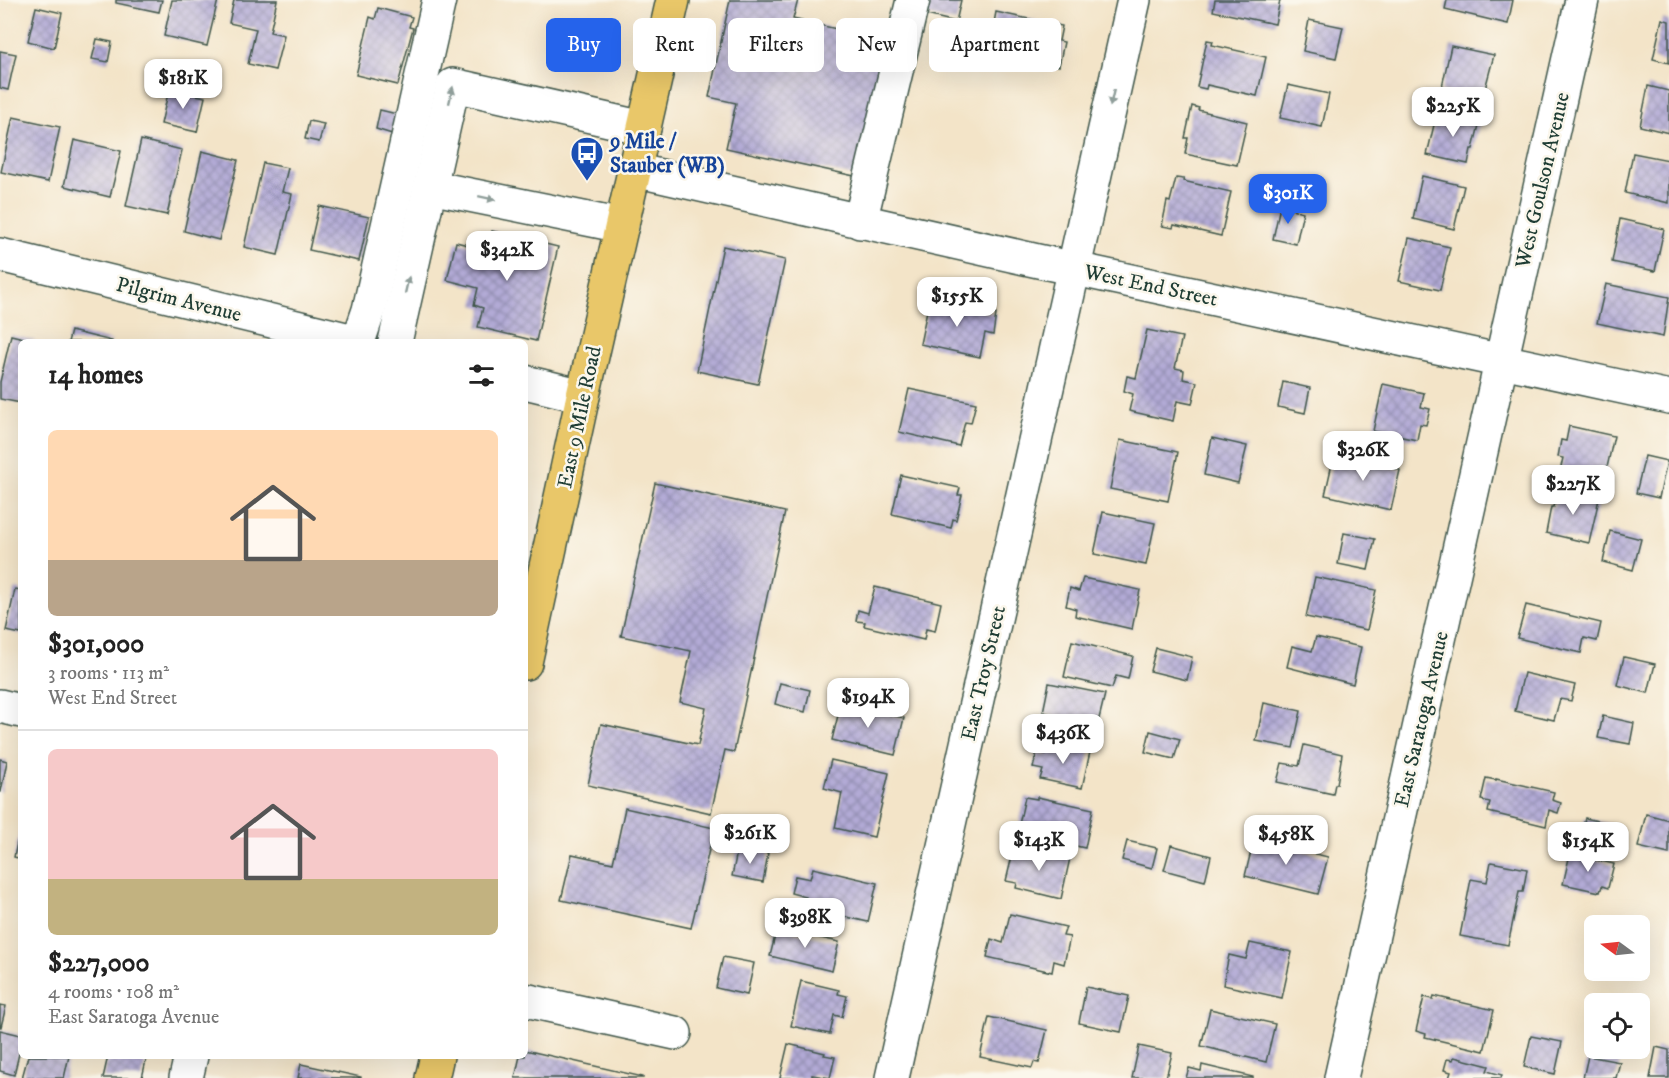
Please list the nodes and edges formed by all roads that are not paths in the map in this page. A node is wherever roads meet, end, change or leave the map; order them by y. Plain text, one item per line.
1 (439, 0) edge
2 (673, 0) edge
3 (913, 0) edge
4 (1134, 0) edge
5 (1582, 0) edge
6 (644, 128) junction
7 (634, 171) junction
8 (430, 187) junction
9 (860, 222) junction
10 (622, 226) junction
11 (0, 255) edge
12 (1074, 269) junction
13 (346, 339) edge
14 (359, 339) edge
15 (396, 339) edge
16 (1501, 360) junction
17 (528, 383) edge
18 (583, 396) junction
19 (1669, 397) edge
20 (528, 649) edge
21 (0, 706) edge
22 (18, 710) edge
23 (528, 1001) edge
24 (675, 1033) dead end
25 (190, 1059) edge
26 (436, 1059) edge
27 (186, 1078) edge
28 (432, 1078) edge
29 (892, 1078) edge
30 (1341, 1078) edge

1 - 14 street
2 - 6 main road, East 9 Mile Road
3 - 9 street
4 -> 12 street, East Troy Street
5 - 16 street, West Goulson Avenue
6 - 7 main road, East 9 Mile Road
8 -> 6 street
7 - 9 street, West End Street
7 - 10 main road, East 9 Mile Road
8 -> 10 street
15 -> 8 street
9 - 12 street, West End Street
10 - 18 main road, East 9 Mile Road
11 - 13 street, Pilgrim Avenue
12 - 16 street, West End Street
12 - 29 street, East Troy Street
16 - 19 street, West End Street
16 - 30 street, East Saratoga Avenue
17 - 18 street
18 - 20 main road, East 9 Mile Road
21 - 22 street
23 - 24 street
25 - 27 street
26 - 28 main road

